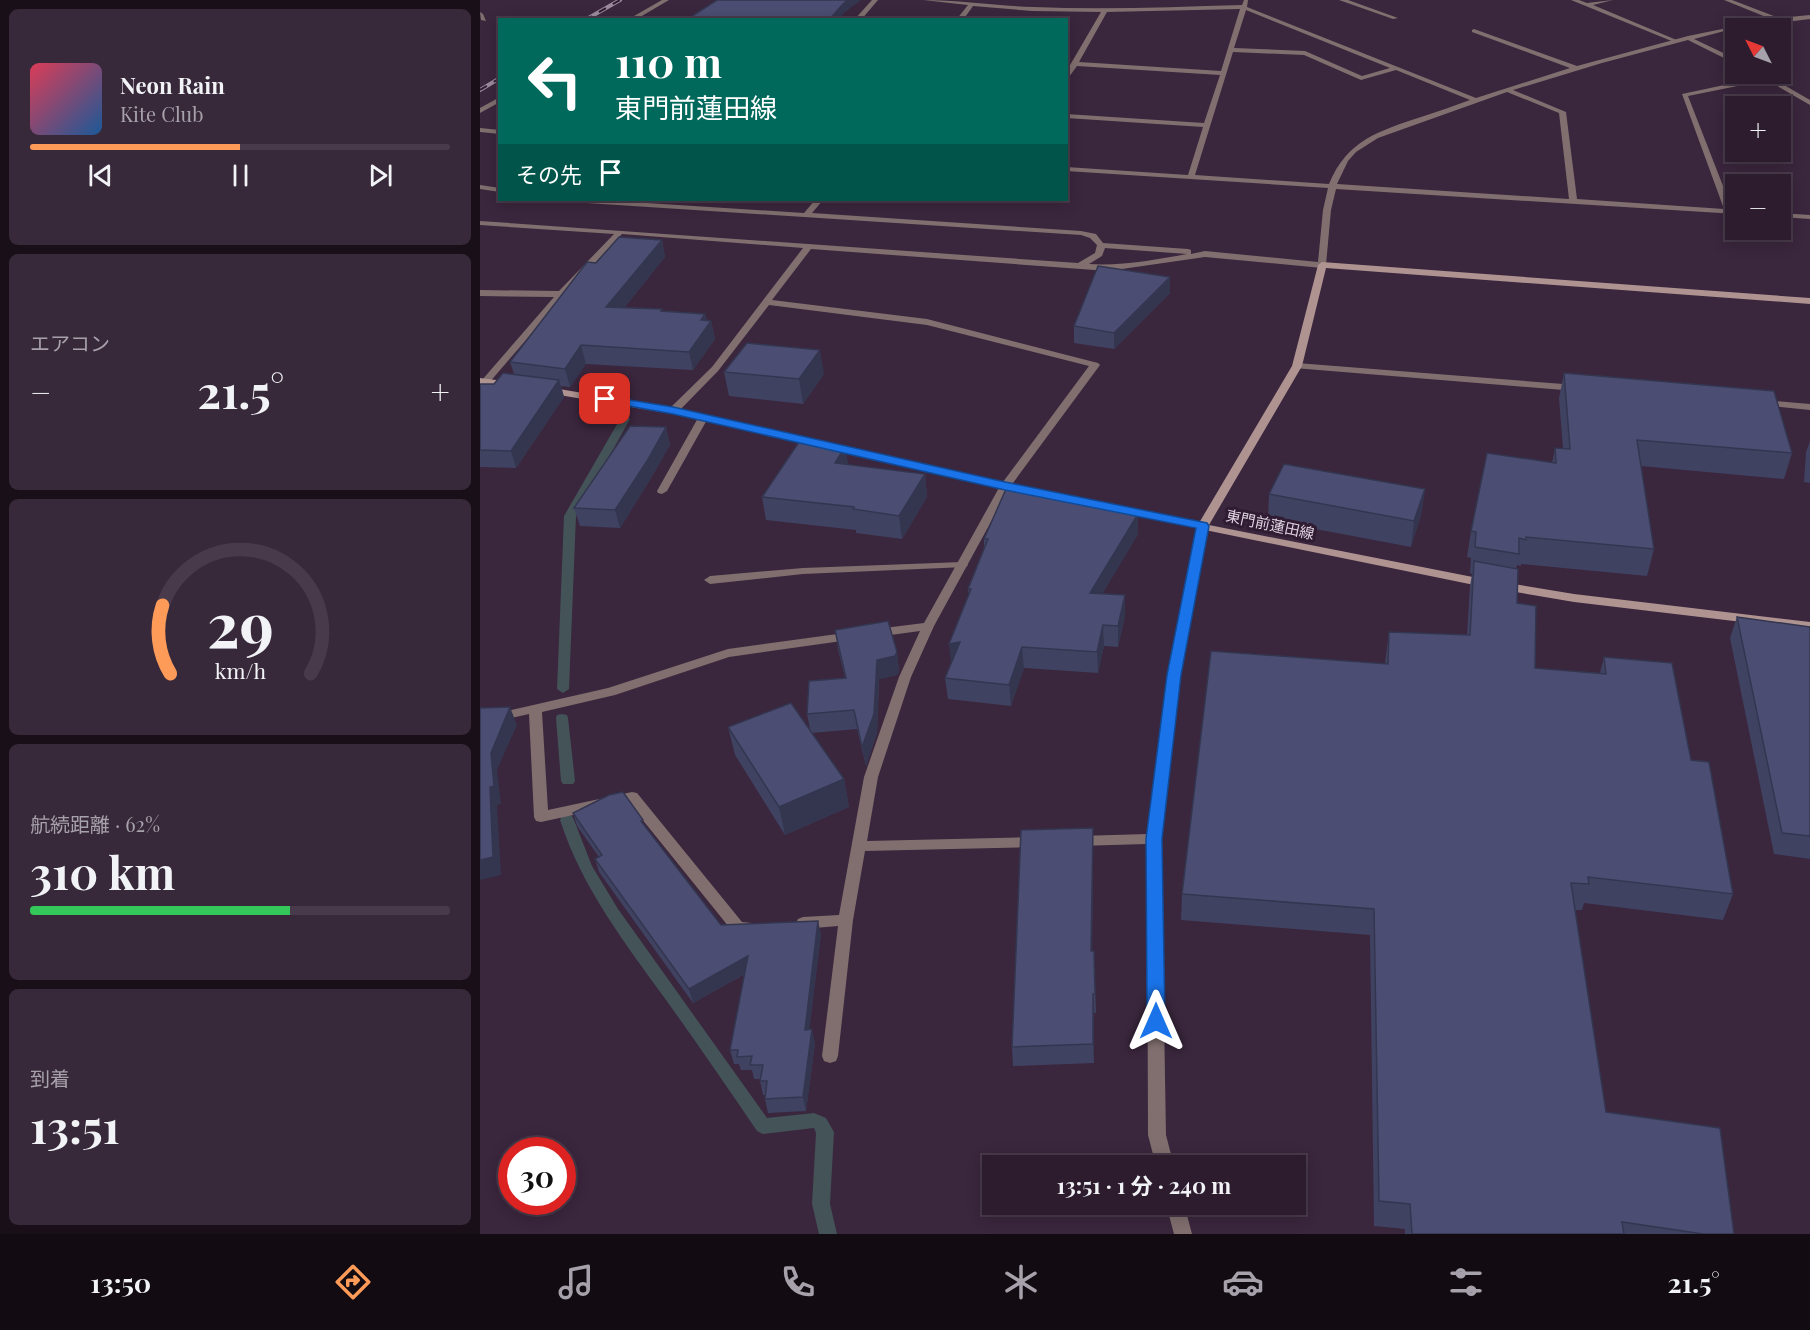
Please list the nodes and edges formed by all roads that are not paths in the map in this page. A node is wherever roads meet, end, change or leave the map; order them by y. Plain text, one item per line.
1 (666, 0) edge
2 (875, 0) edge
3 (926, 0) edge
4 (1169, 0) edge
5 (1342, 0) edge
6 (1574, 0) edge
7 (1610, 0) edge
8 (1727, 0) edge
9 (974, 2) edge
10 (1244, 3) edge
11 (1586, 5) junction
12 (1159, 8) junction
13 (1105, 10) junction
14 (1810, 17) edge
15 (634, 18) edge
16 (859, 18) edge
17 (960, 18) edge
18 (1395, 18) dead end
19 (1772, 18) edge
20 (1791, 19) edge
21 (1474, 31) dead end
22 (1725, 31) edge
23 (1688, 38) junction
24 (1676, 41) junction
25 (1230, 50) junction
26 (1725, 56) edge
27 (1075, 64) junction
28 (1397, 68) junction
29 (1576, 68) junction
30 (1223, 73) junction
31 (1068, 76) edge
32 (1739, 84) edge
33 (1779, 84) edge
34 (1507, 90) junction
35 (498, 100) edge
36 (1476, 100) junction
37 (1810, 103) edge
38 (480, 111) edge
39 (1068, 116) edge
40 (1208, 125) junction
41 (480, 130) edge
42 (498, 132) edge
43 (1068, 168) edge
44 (1191, 177) junction
45 (1332, 186) junction
46 (480, 187) edge
47 (498, 190) edge
48 (1725, 195) edge
49 (588, 201) edge
50 (818, 201) edge
51 (1573, 202) junction
52 (1725, 212) edge
53 (807, 214) junction
54 (1791, 216) edge
55 (1810, 217) edge
56 (480, 223) edge
57 (620, 231) junction
58 (1101, 245) junction
59 (809, 246) junction
60 (1204, 254) junction
61 (1322, 265) junction
62 (1080, 266) junction
63 (480, 293) edge
64 (561, 294) junction
65 (1810, 301) edge
66 (767, 302) junction
67 (1297, 366) junction
68 (482, 381) edge
69 (1583, 389) edge
70 (1750, 402) edge
71 (1810, 407) edge
72 (673, 411) junction
73 (704, 418) junction
74 (1005, 486) junction
75 (662, 491) dead end
76 (1203, 526) junction
77 (962, 565) junction
78 (710, 580) dead end
79 (928, 626) junction
80 (1810, 626) edge
81 (535, 708) junction
82 (480, 721) edge
83 (1154, 839) junction
84 (859, 846) junction
85 (846, 920) junction
86 (792, 924) edge
87 (759, 926) edge
88 (830, 1056) dead end
89 (1162, 1155) edge
90 (1178, 1215) edge
91 (1182, 1234) edge

1 - 15 street
2 - 16 street
3 - 9 street
4 - 12 street
5 - 18 street
6 - 11 street
7 - 11 street
8 - 19 street
9 - 13 street
9 - 17 street
10 - 12 street
10 - 25 street
10 - 28 street
11 - 24 street
12 - 13 street
13 - 27 street
14 - 20 street
21 - 29 street
22 - 23 street
23 - 24 street
23 - 26 street
24 - 29 street
25 - 28 street
25 - 30 street
27 - 30 street
27 - 31 street
28 - 36 street
29 - 34 street
30 - 40 street
32 - 48 street
33 - 37 street
34 - 36 street
34 - 51 street
35 - 38 street
36 - 45 street
39 - 40 street
40 - 44 street
41 - 42 street
43 - 44 street
44 - 45 street
45 - 51 street
45 - 61 street
46 - 47 street
49 - 53 street
50 - 53 street
51 - 52 street
53 - 58 street
54 - 55 street
56 - 57 street
57 - 59 street
57 - 64 street
58 - 60 street
58 - 62 street
59 - 62 street
59 - 66 street
60 - 61 street
60 - 62 street
61 - 65 main road
61 - 67 main road
63 - 64 street
64 - 68 street
66 - 72 street
66 - 74 street
67 - 69 street
67 - 76 main road
68 - 72 main road, 東門前蓮田線
70 - 71 street
72 - 73 main road, 東門前蓮田線
73 - 74 main road, 東門前蓮田線
73 - 75 street
74 - 76 main road, 東門前蓮田線
74 - 77 street
76 - 80 main road, 東門前蓮田線
76 - 83 street
77 - 78 street
77 - 79 street
79 - 81 street
79 - 84 street
81 - 82 street
81 - 87 street
83 - 84 street
83 - 89 street
84 - 85 street
85 - 86 street
85 - 88 street
90 - 91 street

